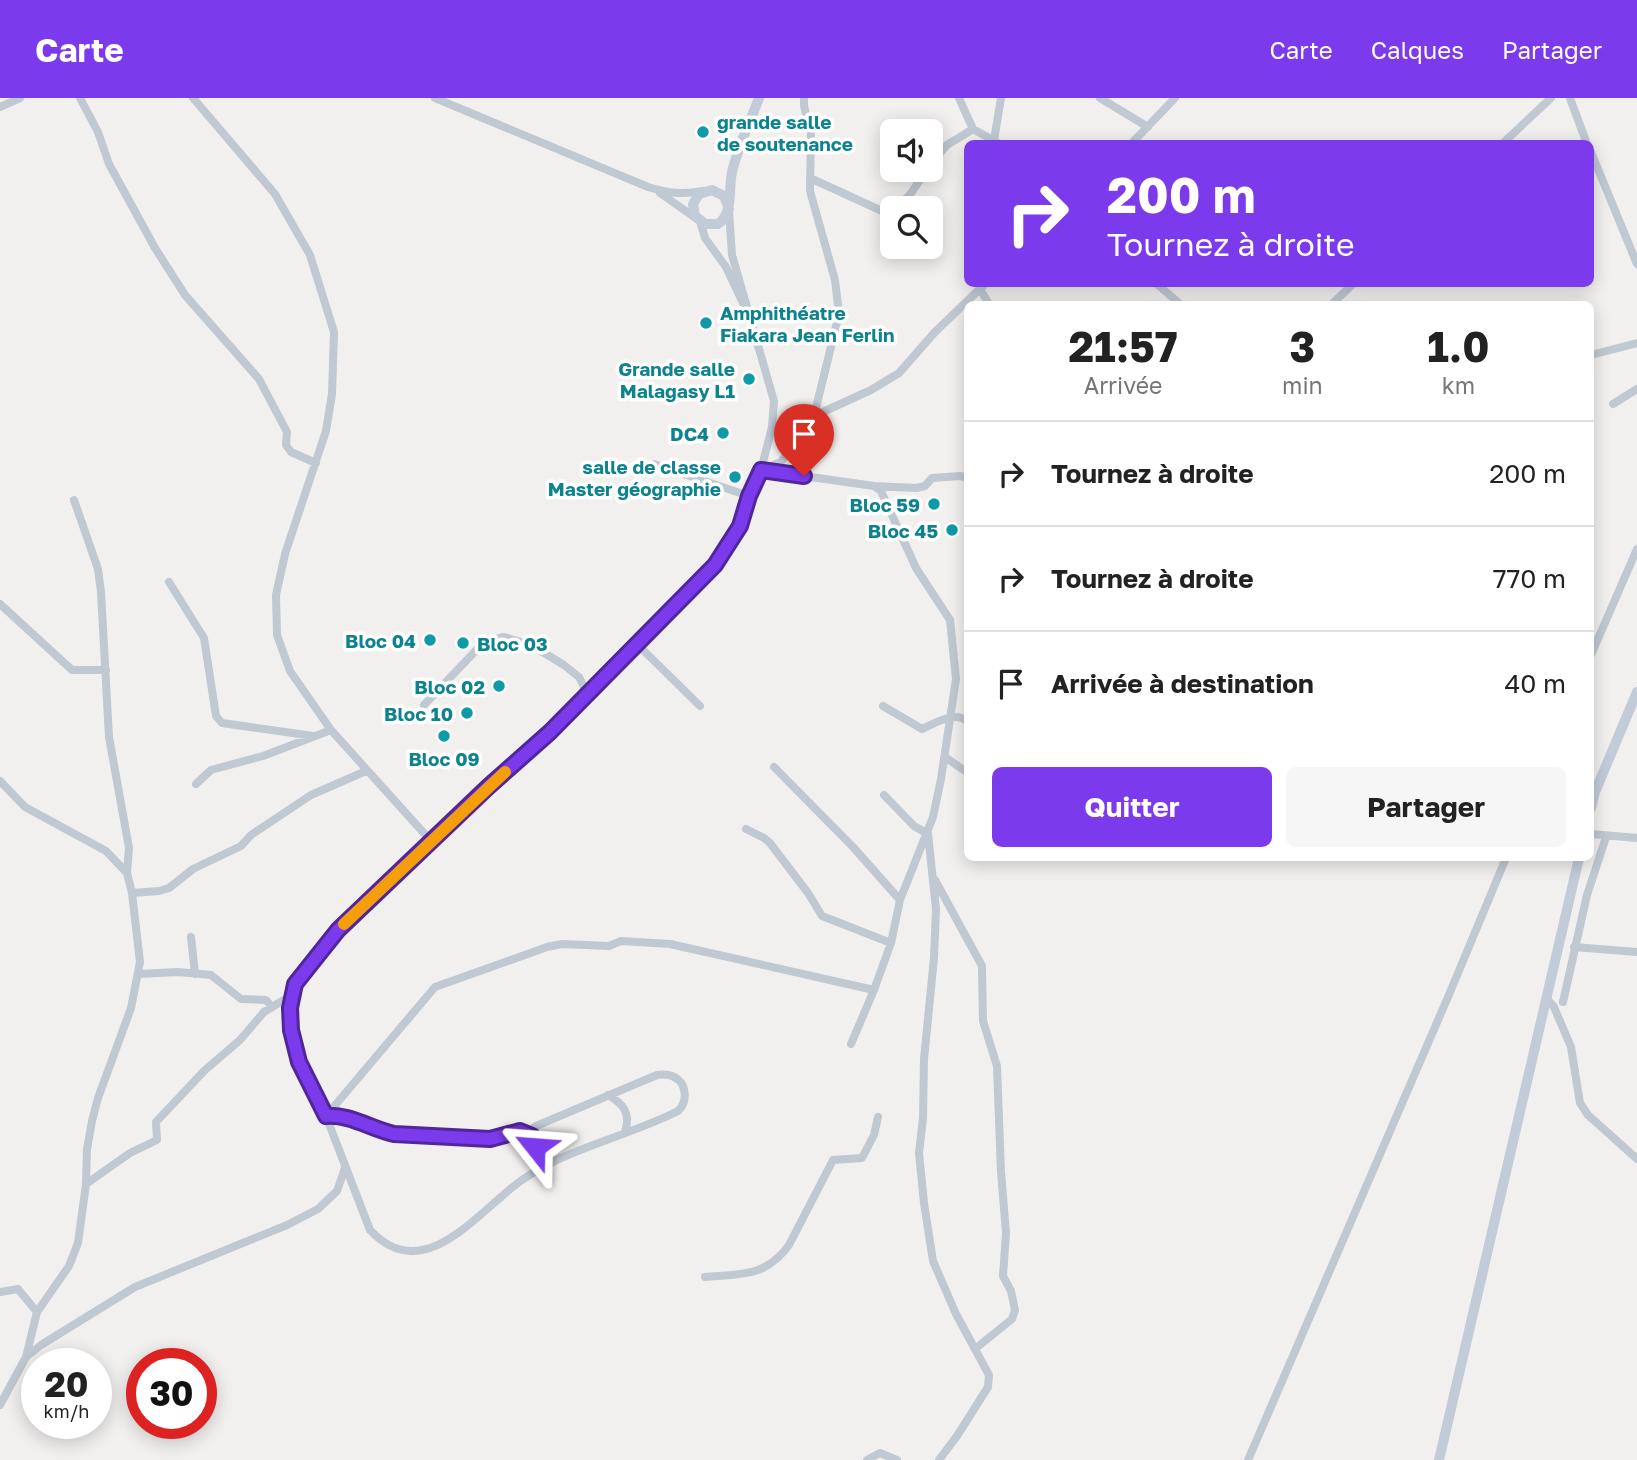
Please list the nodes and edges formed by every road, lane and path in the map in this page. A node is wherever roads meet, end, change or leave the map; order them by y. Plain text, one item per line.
1 (20, 98) edge
2 (80, 98) edge
3 (193, 98) edge
4 (759, 98) edge
5 (804, 98) edge
6 (959, 98) edge
7 (1001, 98) edge
8 (1100, 98) edge
9 (1175, 98) edge
10 (1551, 98) edge
11 (1570, 98) edge
12 (439, 99) edge
13 (0, 107) edge
14 (1149, 127) junction
15 (973, 130) junction
16 (993, 140) edge
17 (997, 140) edge
18 (1135, 140) edge
19 (1506, 140) edge
20 (1586, 140) edge
21 (943, 150) edge
22 (1594, 159) edge
23 (732, 171) junction
24 (810, 178) junction
25 (649, 187) junction
26 (705, 191) junction
27 (729, 209) junction
28 (880, 210) edge
29 (700, 221) junction
30 (1637, 264) edge
31 (981, 287) edge
32 (1160, 287) edge
33 (1350, 287) edge
34 (967, 301) edge
35 (1177, 301) edge
36 (1339, 301) edge
37 (964, 304) edge
38 (750, 316) junction
39 (1637, 343) edge
40 (1594, 354) edge
41 (1637, 389) edge
42 (1613, 404) dead end
43 (814, 416) junction
44 (316, 463) junction
45 (654, 464) dead end
46 (761, 470) junction
47 (964, 478) edge
48 (874, 486) junction
49 (749, 496) junction
50 (74, 500) dead end
51 (1637, 549) edge
52 (169, 582) dead end
53 (0, 604) edge
54 (637, 645) junction
55 (1594, 648) edge
56 (106, 670) junction
57 (1637, 692) edge
58 (587, 693) junction
59 (424, 705) dead end
60 (700, 706) dead end
61 (883, 706) dead end
62 (951, 717) junction
63 (964, 718) edge
64 (331, 730) junction
65 (313, 736) junction
66 (945, 757) junction
67 (775, 767) dead end
68 (964, 770) edge
69 (366, 771) junction
70 (0, 781) edge
71 (196, 784) dead end
72 (884, 796) dead end
73 (1594, 796) edge
74 (746, 829) dead end
75 (928, 834) junction
76 (1594, 835) edge
77 (1606, 837) junction
78 (1637, 838) edge
79 (431, 841) junction
80 (1505, 861) edge
81 (1578, 861) edge
82 (127, 873) junction
83 (933, 877) junction
84 (132, 893) junction
85 (900, 900) junction
86 (191, 936) dead end
87 (891, 943) junction
88 (1574, 947) junction
89 (1637, 952) edge
90 (139, 974) junction
91 (195, 974) junction
92 (295, 984) junction
93 (874, 990) junction
94 (1548, 999) junction
95 (1563, 1002) dead end
96 (272, 1007) junction
97 (851, 1044) dead end
98 (608, 1095) junction
99 (326, 1116) junction
100 (878, 1117) dead end
101 (625, 1132) junction
102 (532, 1136) junction
103 (1637, 1158) edge
104 (345, 1167) junction
105 (539, 1168) junction
106 (86, 1184) junction
107 (705, 1278) dead end
108 (0, 1292) edge
109 (37, 1311) junction
110 (28, 1348) edge
111 (39, 1348) edge
112 (975, 1349) junction
113 (21, 1366) edge
114 (0, 1405) edge
115 (867, 1460) edge
116 (897, 1460) edge
117 (939, 1460) edge
118 (1248, 1460) edge
119 (1439, 1460) edge

1 - 13 street
2 - 44 street
3 - 44 street
4 - 23 street
5 - 24 street
6 - 15 street
7 - 17 street
8 - 14 street
9 - 14 street
10 - 19 street
11 - 20 street
12 - 25 street
14 - 18 street
15 - 16 street
15 - 21 street
22 - 30 street
23 - 26 street
23 - 27 street
24 - 28 street
24 - 43 street
25 - 26 street
25 - 29 street
26 - 27 street
26 - 29 street
27 - 29 street
27 - 38 street
29 - 38 street
31 - 34 street
32 - 35 street
33 - 36 street
37 - 43 street
38 - 46 street
39 - 40 street
41 - 42 street
43 - 46 street
44 - 64 street
45 - 49 street
46 - 48 street
46 - 49 street
47 - 48 street
48 - 62 street
49 - 54 street
50 - 56 street
51 - 55 street
52 - 65 street
53 - 56 street
54 - 58 street
54 - 60 street
56 - 82 street
57 - 73 street
58 - 59 street
58 - 79 street
61 - 62 street
62 - 63 street
62 - 66 street
64 - 65 street
64 - 69 street
65 - 71 street
66 - 68 street
66 - 75 street
67 - 85 street
69 - 79 street
69 - 84 street
70 - 82 street
72 - 75 street
74 - 87 street
75 - 83 street
75 - 85 street
76 - 77 street
77 - 78 street
77 - 88 street
79 - 92 street
80 - 118 street
81 - 94 street
82 - 84 street
83 - 112 street
83 - 112 street
84 - 90 street
85 - 87 street
86 - 91 street
87 - 93 street
88 - 89 street
88 - 95 street
90 - 91 street
90 - 106 street
91 - 96 street
92 - 96 street
92 - 99 street
93 - 97 street
93 - 99 street
94 - 103 street
94 - 119 street
96 - 106 street
98 - 101 street
98 - 101 street
98 - 102 street
99 - 102 street
99 - 104 street
100 - 107 street
101 - 105 street
102 - 105 street
104 - 105 street
104 - 111 street
106 - 109 street
108 - 109 street
109 - 110 street
112 - 117 street
113 - 114 street
115 - 116 street

